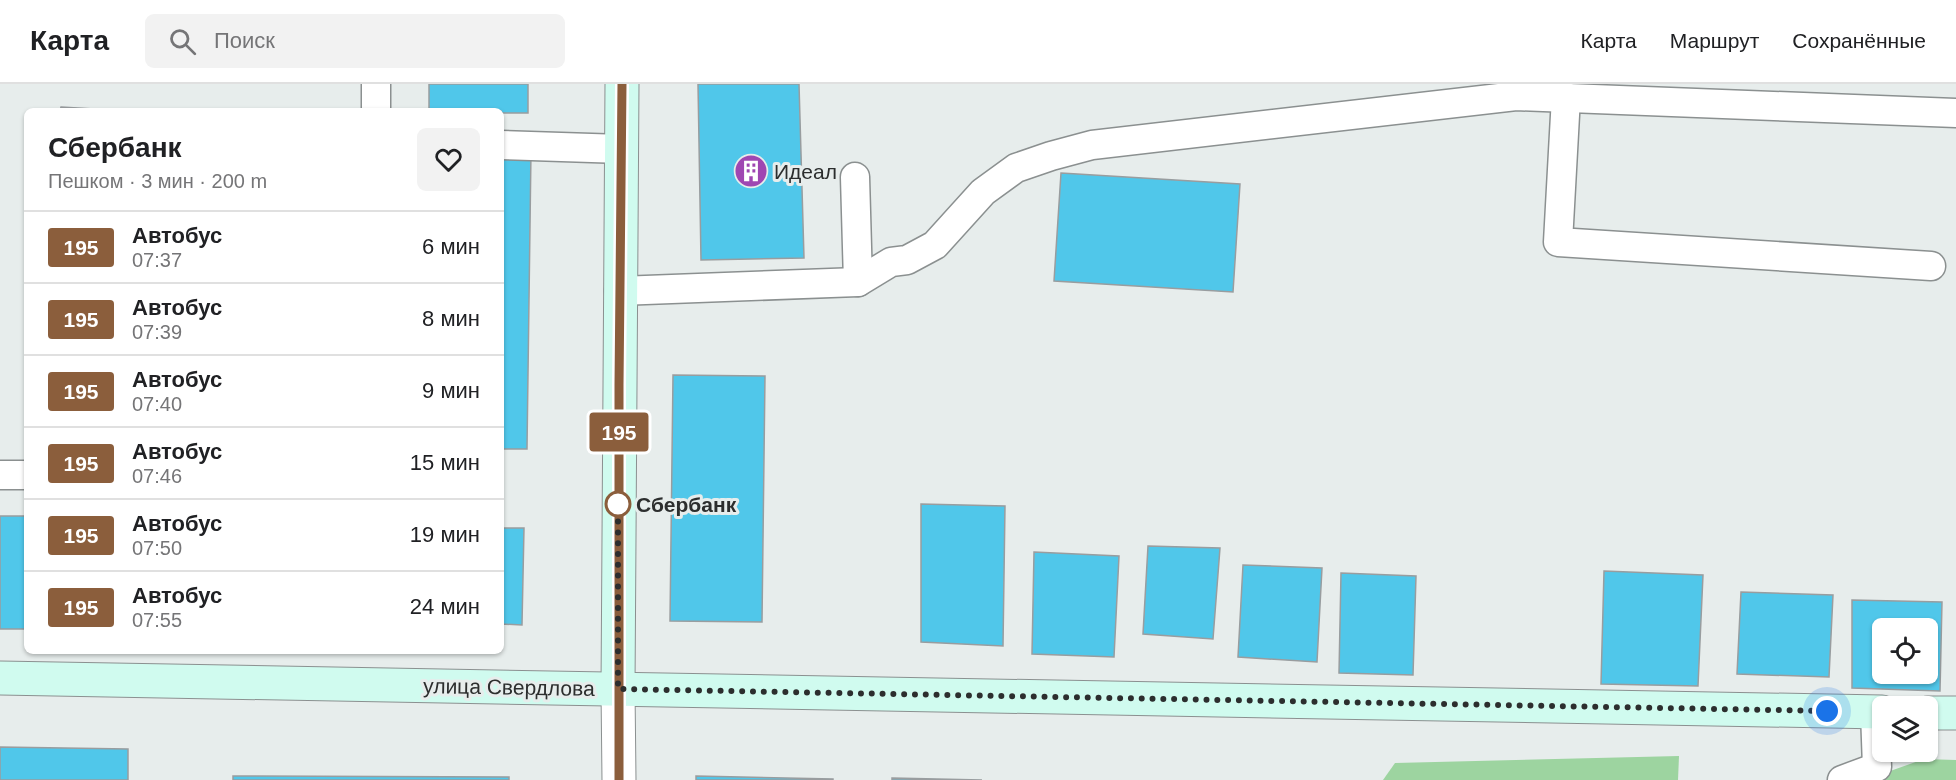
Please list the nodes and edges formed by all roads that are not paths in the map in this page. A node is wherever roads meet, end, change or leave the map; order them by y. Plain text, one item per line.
1 (376, 84) edge
2 (622, 84) edge
3 (1566, 97) junction
4 (376, 108) edge
5 (1956, 113) edge
6 (504, 146) edge
7 (622, 149) junction
8 (855, 177) dead end
9 (1931, 266) dead end
10 (858, 282) junction
11 (619, 291) junction
12 (24, 474) edge
13 (0, 475) edge
14 (0, 678) edge
15 (618, 689) junction
16 (1872, 712) edge
17 (1938, 712) edge
18 (1956, 713) edge
19 (1877, 762) edge
20 (619, 780) edge
21 (1842, 780) edge

1 - 4 lane
2 - 7 main road
3 - 5 lane
3 - 9 lane
3 - 10 lane
6 - 7 lane
7 - 11 main road
8 - 10 lane
10 - 11 lane
11 - 15 main road
12 - 13 lane
14 - 15 main road, улица Свердлова
15 - 16 main road, улица Свердлова
15 - 20 street
17 - 18 main road
19 - 21 lane

